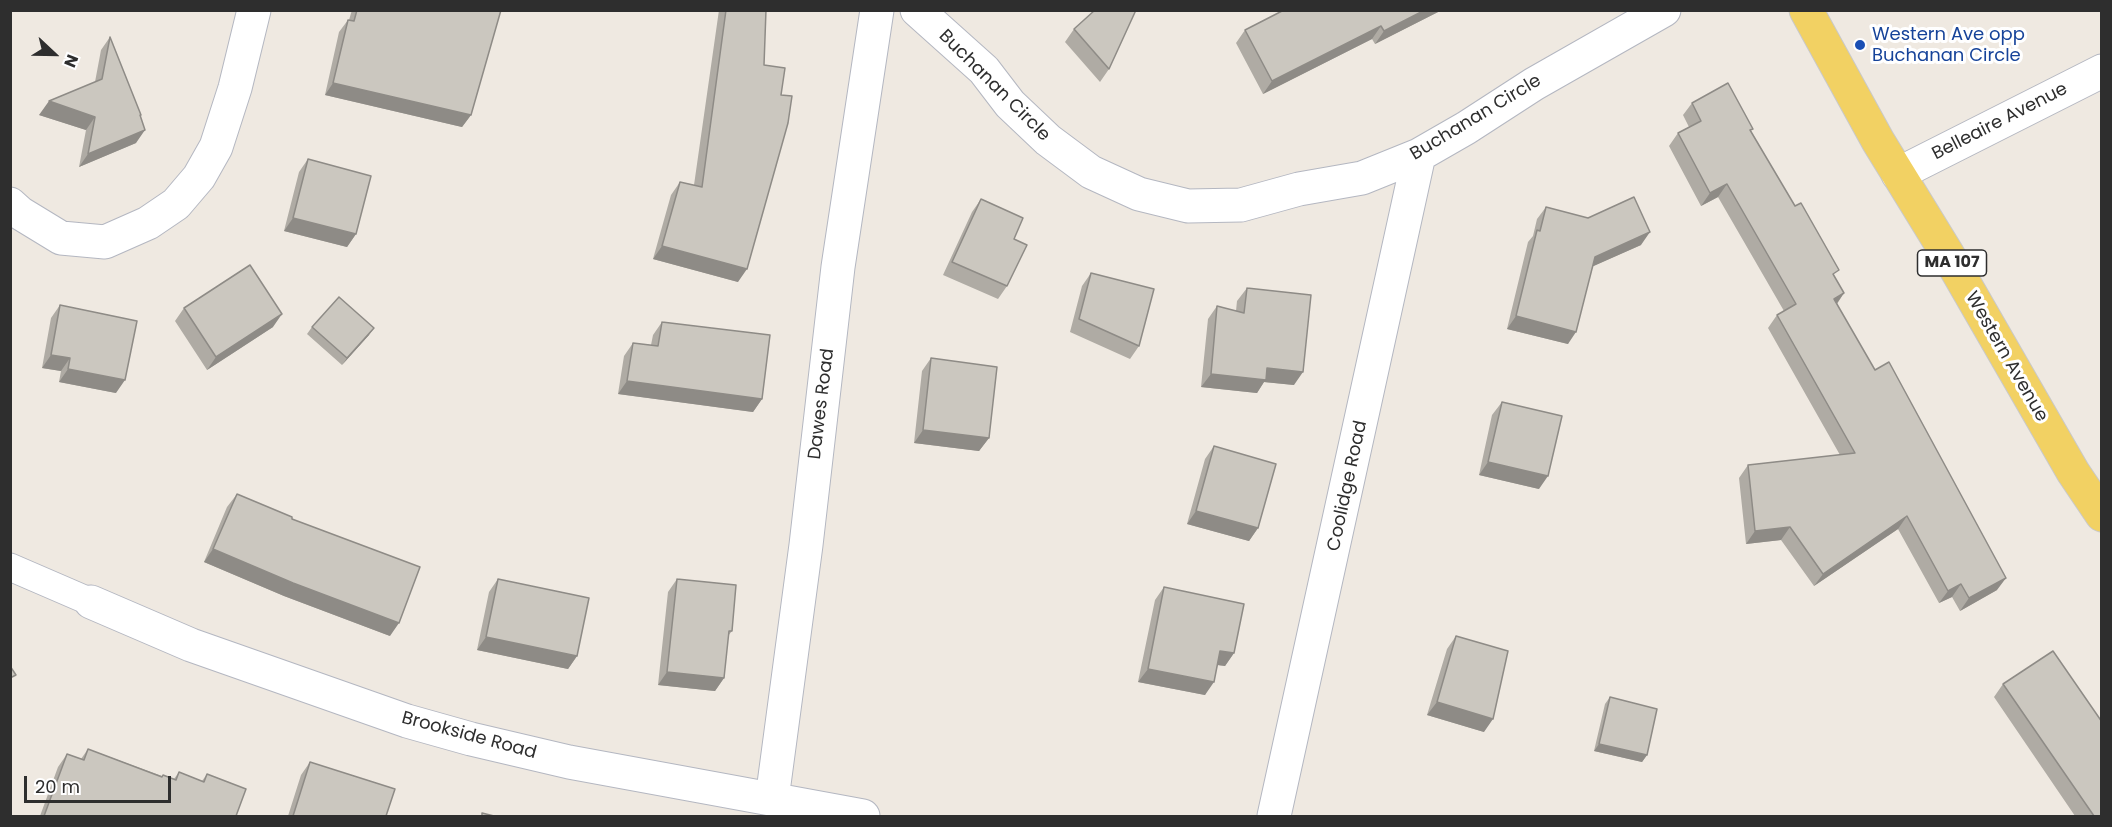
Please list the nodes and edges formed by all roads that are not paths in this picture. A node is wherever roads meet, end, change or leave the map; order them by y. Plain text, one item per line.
1 (254, 10) edge
2 (877, 10) edge
3 (917, 10) edge
4 (1664, 10) edge
5 (1806, 10) edge
6 (2102, 70) edge
7 (1419, 155) junction
8 (1898, 174) junction
9 (10, 204) edge
10 (2102, 515) edge
11 (10, 567) edge
12 (91, 602) joint
13 (772, 799) junction
14 (863, 816) edge
15 (1274, 816) edge

1 - 9 street
2 - 13 street, Dawes Road
3 - 7 street, Buchanan Circle
4 - 7 street, Buchanan Circle
5 - 8 main road, Western Avenue / MA 107
6 - 8 street, Belleaire Avenue
7 - 15 street, Coolidge Road
8 - 10 main road, Western Avenue / MA 107
11 - 12 lane
12 - 13 street, Brookside Road
13 - 14 street, Brookside Road

